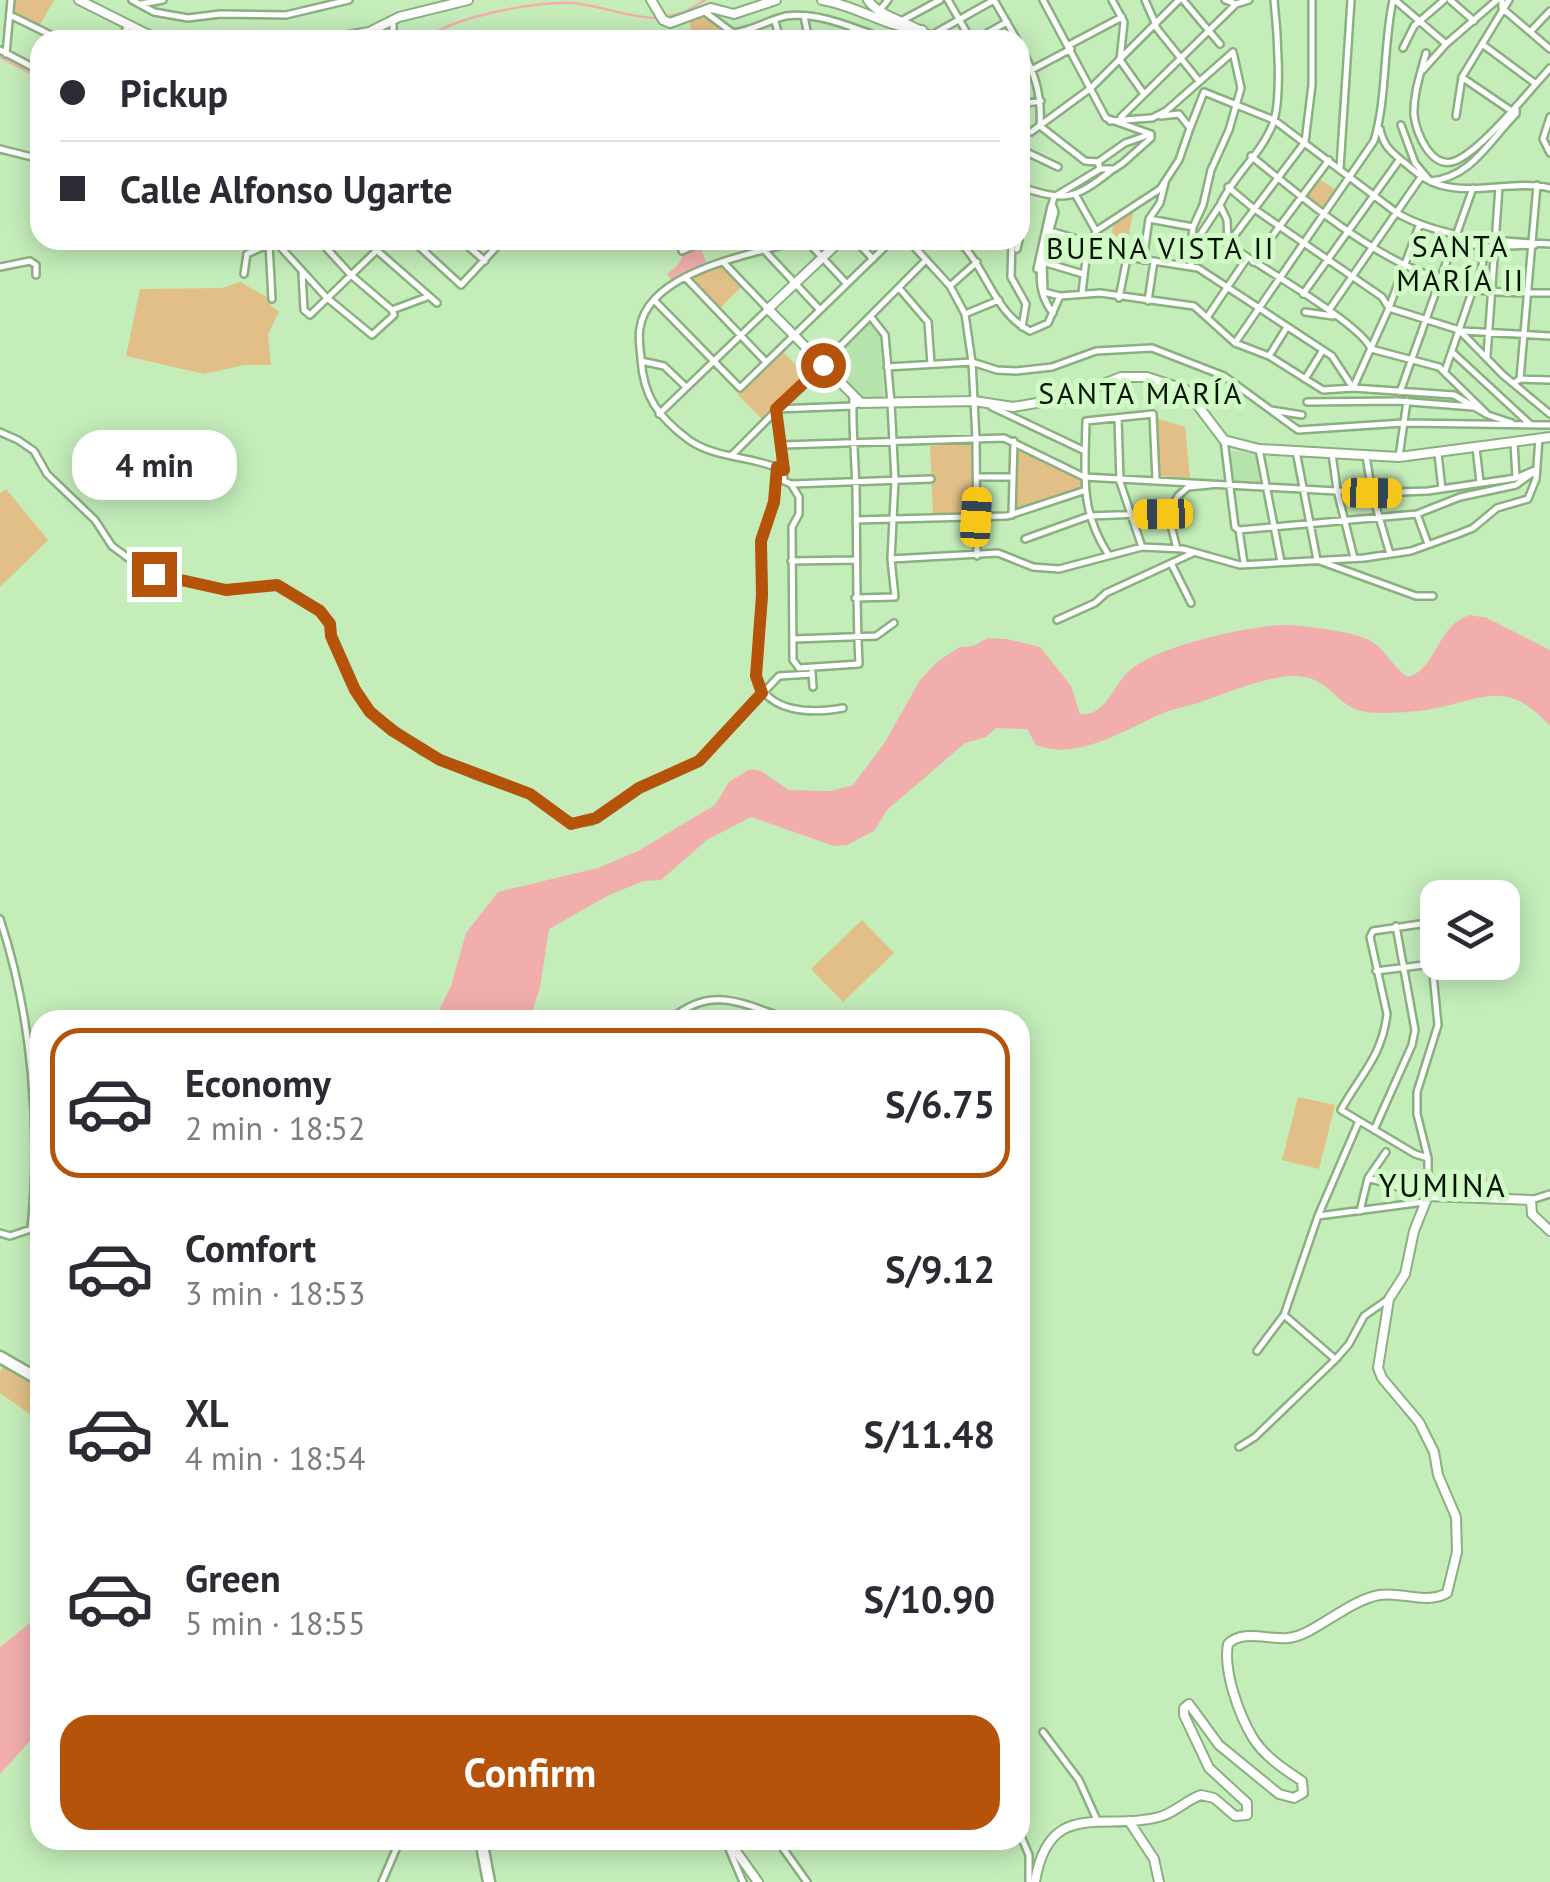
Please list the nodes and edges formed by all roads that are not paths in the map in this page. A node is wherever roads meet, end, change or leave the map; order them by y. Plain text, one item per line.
1 (11, 0) edge
2 (79, 0) edge
3 (132, 0) edge
4 (162, 0) edge
5 (349, 0) edge
6 (468, 0) edge
7 (651, 0) edge
8 (776, 0) edge
9 (822, 0) edge
10 (868, 0) edge
11 (888, 0) edge
12 (940, 0) edge
13 (948, 0) edge
14 (994, 0) edge
15 (1042, 0) edge
16 (1112, 0) edge
17 (1144, 0) edge
18 (1181, 0) edge
19 (1225, 0) edge
20 (1248, 0) edge
21 (1274, 0) edge
22 (1304, 0) edge
23 (1352, 0) edge
24 (1394, 0) edge
25 (1447, 0) edge
26 (837, 1) edge
27 (335, 2) edge
28 (1502, 2) edge
29 (141, 4) junction
30 (1236, 4) junction
31 (1312, 4) edge
32 (710, 7) edge
33 (1550, 10) edge
34 (879, 11) junction
35 (10, 15) junction
36 (804, 16) junction
37 (1122, 17) junction
38 (959, 19) junction
39 (394, 20) junction
40 (774, 20) junction
41 (903, 20) junction
42 (1474, 20) junction
43 (1007, 22) junction
44 (1418, 22) junction
45 (128, 25) junction
46 (1155, 26) junction
47 (852, 28) joint
48 (40, 30) edge
49 (125, 30) edge
50 (137, 30) edge
51 (371, 30) edge
52 (394, 30) edge
53 (729, 30) edge
54 (742, 30) edge
55 (777, 30) edge
56 (808, 30) edge
57 (856, 30) edge
58 (913, 30) edge
59 (920, 30) edge
60 (938, 30) edge
61 (966, 30) edge
62 (992, 30) edge
63 (1011, 30) edge
64 (1208, 32) junction
65 (1530, 32) junction
66 (1220, 44) dead end
67 (1446, 44) junction
68 (1482, 44) junction
69 (1070, 47) junction
70 (1403, 48) dead end
71 (1550, 49) edge
72 (3, 52) edge
73 (1426, 53) dead end
74 (1120, 60) junction
75 (1180, 61) junction
76 (1030, 65) edge
77 (30, 66) edge
78 (1550, 68) edge
79 (1032, 69) junction
80 (1421, 73) junction
81 (1462, 78) junction
82 (1198, 81) junction
83 (1536, 84) junction
84 (1091, 88) junction
85 (1144, 94) junction
86 (1041, 101) junction
87 (1030, 103) edge
88 (1236, 105) junction
89 (1513, 109) junction
90 (1456, 116) dead end
91 (1152, 118) junction
92 (1550, 118) edge
93 (1119, 119) junction
94 (1274, 120) junction
95 (1110, 121) junction
96 (1379, 125) junction
97 (1401, 125) dead end
98 (1040, 126) junction
99 (1190, 128) junction
100 (1030, 132) edge
101 (1151, 134) junction
102 (1305, 142) junction
103 (0, 149) edge
104 (1550, 153) edge
105 (1030, 154) edge
106 (30, 156) edge
107 (1251, 156) junction
108 (1400, 158) junction
109 (1328, 160) junction
110 (1085, 161) junction
111 (1099, 165) junction
112 (1058, 168) dead end
113 (1340, 168) junction
114 (1114, 169) junction
115 (1352, 177) junction
116 (1278, 178) junction
117 (1421, 178) junction
118 (1086, 179) junction
119 (1430, 181) junction
120 (1165, 182) junction
121 (1537, 185) junction
122 (1499, 186) junction
123 (1228, 187) junction
124 (1473, 188) junction
125 (1550, 188) edge
126 (1030, 191) edge
127 (1074, 194) junction
128 (1375, 194) junction
129 (1301, 197) junction
130 (1053, 200) junction
131 (1220, 205) junction
132 (1252, 208) junction
133 (1055, 212) junction
134 (1397, 213) junction
135 (1325, 214) junction
136 (1149, 219) junction
137 (1279, 226) junction
138 (1419, 226) junction
139 (1193, 227) junction
140 (1350, 230) junction
141 (1050, 231) junction
142 (1096, 231) junction
143 (1455, 237) junction
144 (1304, 241) junction
145 (1495, 243) junction
146 (1532, 243) junction
147 (1228, 244) junction
148 (1546, 244) edge
149 (1090, 247) junction
150 (1486, 247) junction
151 (1373, 248) junction
152 (254, 250) edge
153 (273, 250) edge
154 (281, 250) edge
155 (328, 250) edge
156 (420, 250) edge
157 (473, 250) edge
158 (495, 250) edge
159 (764, 250) joint
160 (814, 250) edge
161 (830, 250) edge
162 (864, 250) edge
163 (882, 250) edge
164 (917, 250) edge
165 (967, 250) edge
166 (1014, 250) edge
167 (1191, 250) junction
168 (375, 252) joint
169 (822, 258) junction
170 (1127, 258) junction
171 (873, 259) junction
172 (1329, 259) junction
173 (926, 260) junction
174 (1143, 260) junction
175 (1250, 260) junction
176 (486, 261) junction
177 (722, 261) junction
178 (1154, 261) junction
179 (977, 262) junction
180 (1043, 262) junction
181 (1191, 266) junction
182 (0, 267) edge
183 (1404, 268) junction
184 (302, 272) junction
185 (244, 274) dead end
186 (1083, 274) junction
187 (351, 275) junction
188 (36, 276) dead end
189 (1038, 276) junction
190 (685, 277) junction
191 (1353, 277) junction
192 (1278, 279) junction
193 (1440, 279) junction
194 (1492, 282) junction
195 (796, 284) junction
196 (847, 284) junction
197 (950, 286) junction
198 (1228, 286) junction
199 (899, 288) junction
200 (1473, 289) junction
201 (1492, 290) junction
202 (1526, 292) junction
203 (1082, 293) junction
204 (1550, 293) edge
205 (1303, 294) junction
206 (427, 296) junction
207 (1060, 296) junction
208 (326, 297) junction
209 (1119, 298) junction
210 (272, 299) dead end
211 (654, 300) junction
212 (999, 300) junction
213 (1148, 301) junction
214 (437, 303) dead end
215 (1258, 307) junction
216 (1389, 308) junction
217 (768, 309) junction
218 (392, 310) junction
219 (820, 310) junction
220 (1328, 311) junction
221 (1304, 312) dead end
222 (965, 314) junction
223 (1052, 314) junction
224 (872, 316) junction
225 (1208, 316) junction
226 (1336, 316) junction
227 (1425, 318) junction
228 (1022, 327) junction
229 (1287, 327) junction
230 (1458, 330) junction
231 (1489, 334) junction
232 (740, 336) junction
233 (794, 336) junction
234 (1522, 336) junction
235 (1550, 336) edge
236 (1235, 342) junction
237 (1371, 349) junction
238 (1323, 350) junction
239 (1452, 352) junction
240 (1269, 356) junction
241 (1410, 359) junction
242 (1487, 359) junction
243 (641, 361) junction
244 (713, 362) junction
245 (766, 362) junction
246 (972, 362) junction
247 (931, 364) junction
248 (823, 365) junction
249 (887, 367) junction
250 (1444, 371) junction
251 (1304, 379) junction
252 (1520, 379) junction
253 (1550, 380) edge
254 (1514, 384) junction
255 (686, 388) junction
256 (1354, 388) junction
257 (1400, 392) junction
258 (974, 401) junction
259 (1307, 402) dead end
260 (1407, 402) junction
261 (857, 404) junction
262 (891, 404) junction
263 (990, 406) junction
264 (1473, 407) junction
265 (776, 409) junction
266 (1268, 409) junction
267 (659, 414) junction
268 (1550, 414) edge
269 (1488, 415) junction
270 (1302, 416) dead end
271 (1118, 418) junction
272 (1403, 424) junction
273 (1518, 425) junction
274 (1531, 425) junction
275 (1550, 425) edge
276 (0, 432) edge
277 (1550, 437) edge
278 (1540, 438) junction
279 (976, 439) junction
280 (1224, 440) junction
281 (1014, 441) junction
282 (893, 442) junction
283 (1514, 442) junction
284 (855, 444) junction
285 (782, 446) junction
286 (1476, 448) junction
287 (1259, 449) junction
288 (1085, 451) junction
289 (1296, 451) junction
290 (1332, 454) junction
291 (1438, 454) junction
292 (732, 455) junction
293 (1366, 456) junction
294 (1400, 457) junction
295 (780, 469) junction
296 (1537, 469) junction
297 (1014, 476) junction
298 (978, 477) junction
299 (1084, 477) junction
300 (1119, 478) junction
301 (1516, 478) junction
302 (931, 479) dead end
303 (895, 480) junction
304 (1156, 480) junction
305 (856, 482) junction
306 (1480, 482) junction
307 (1214, 483) junction
308 (790, 484) junction
309 (1229, 484) junction
310 (1265, 486) junction
311 (1302, 488) junction
312 (1442, 489) junction
313 (1336, 490) junction
314 (1083, 491) junction
315 (1372, 493) junction
316 (1129, 514) junction
317 (1168, 514) junction
318 (1417, 514) junction
319 (1012, 515) junction
320 (1089, 516) junction
321 (976, 517) junction
322 (1380, 519) junction
323 (856, 520) junction
324 (894, 520) junction
325 (1345, 520) junction
326 (1310, 522) junction
327 (1273, 526) junction
328 (1239, 530) junction
329 (1024, 539) dead end
330 (1428, 544) junction
331 (1142, 548) junction
332 (1178, 549) junction
333 (1196, 552) junction
334 (1108, 554) junction
335 (1390, 554) junction
336 (977, 556) junction
337 (1354, 558) junction
338 (891, 559) junction
339 (855, 560) junction
340 (1317, 560) junction
341 (791, 561) junction
342 (1282, 562) junction
343 (1170, 563) junction
344 (1244, 564) junction
345 (1434, 596) dead end
346 (856, 598) junction
347 (1191, 603) dead end
348 (1057, 620) dead end
349 (894, 622) dead end
350 (857, 637) junction
351 (794, 638) junction
352 (812, 671) junction
353 (812, 687) dead end
354 (762, 693) junction
355 (844, 708) dead end
356 (0, 919) edge
357 (1420, 923) edge
358 (1396, 926) junction
359 (1420, 966) edge
360 (1404, 968) junction
361 (1376, 972) junction
362 (1434, 980) edge
363 (685, 1010) edge
364 (758, 1010) edge
365 (30, 1067) edge
366 (1359, 1121) junction
367 (1374, 1130) junction
368 (1386, 1152) dead end
369 (1428, 1158) junction
370 (1368, 1178) junction
371 (1550, 1194) edge
372 (1427, 1199) junction
373 (1531, 1200) junction
374 (1360, 1211) junction
375 (1318, 1216) junction
376 (1548, 1216) dead end
377 (1535, 1219) junction
378 (30, 1229) edge
379 (1550, 1232) edge
380 (0, 1233) edge
381 (1389, 1299) junction
382 (1284, 1315) junction
383 (1258, 1351) dead end
384 (0, 1358) edge
385 (1335, 1360) junction
386 (30, 1374) edge
387 (1239, 1448) dead end
388 (1043, 1732) dead end
389 (1097, 1820) junction
390 (1129, 1821) junction
391 (396, 1850) edge
392 (483, 1850) edge
393 (730, 1850) edge
394 (734, 1850) edge
395 (784, 1850) edge
396 (1027, 1850) edge
397 (382, 1882) edge
398 (489, 1882) edge
399 (743, 1882) edge
400 (758, 1882) edge
401 (808, 1882) edge
402 (1032, 1882) edge
403 (1159, 1882) edge

1 - 35 street
2 - 45 main road
3 - 29 street
4 - 29 street
5 - 27 street
6 - 39 main road
7 - 32 main road
8 - 32 main road
9 - 26 main road
10 - 34 main road
11 - 34 street
12 - 41 street
13 - 38 street
14 - 38 street
14 - 43 street
15 - 69 street
16 - 37 street
17 - 46 street
18 - 46 street
18 - 64 street
19 - 30 street
20 - 30 street
21 - 94 street
22 - 31 street
23 - 113 street
24 - 44 street
24 - 96 street
25 - 42 street
25 - 44 street
26 - 58 main road
27 - 29 street
28 - 42 street
28 - 65 street
28 - 68 street
30 - 64 street
31 - 102 street
32 - 53 street
33 - 65 street
34 - 41 main road
35 - 48 street
35 - 72 street
36 - 40 street
36 - 47 street
36 - 56 street
37 - 69 street
37 - 74 street
38 - 60 street
38 - 61 street
39 - 51 main road
39 - 52 street
40 - 54 street
40 - 55 street
41 - 59 main road
42 - 67 street
43 - 62 street
43 - 63 street
44 - 67 street
44 - 70 street
45 - 49 street
45 - 50 main road
46 - 74 street
46 - 75 street
47 - 57 street
64 - 66 street
64 - 75 street
65 - 71 street
67 - 80 street
68 - 81 street
68 - 83 street
69 - 79 street
69 - 84 street
72 - 77 street
73 - 80 street
74 - 84 street
74 - 85 street
75 - 82 street
75 - 85 street
76 - 79 street
78 - 83 street
79 - 86 street
80 - 89 street
81 - 89 street
81 - 90 street
82 - 88 street
82 - 91 street
83 - 89 street
84 - 95 street
84 - 98 street
85 - 93 street
86 - 87 street
86 - 98 street
88 - 94 street
88 - 99 street
88 - 139 street
89 - 119 street
91 - 93 street
91 - 99 street
92 - 104 street
93 - 95 street
94 - 102 street
94 - 107 street
95 - 101 street
96 - 108 street
96 - 115 street
97 - 119 street
98 - 100 street
98 - 110 street
99 - 120 street
101 - 111 street
101 - 114 street
102 - 109 street
102 - 116 street
103 - 106 street
105 - 112 street
107 - 116 street
107 - 123 street
108 - 117 street
108 - 128 street
109 - 113 street
109 - 129 street
110 - 111 street
110 - 118 street
111 - 114 street
111 - 118 street
113 - 115 street
114 - 127 street
115 - 128 street
115 - 135 street
116 - 129 street
116 - 132 street
117 - 119 street
117 - 134 street
118 - 130 street
119 - 124 street
120 - 136 street
120 - 142 street
121 - 122 street
121 - 125 street
121 - 146 street
122 - 124 street
122 - 145 street
123 - 131 street
123 - 132 street
124 - 143 street
126 - 130 street
127 - 130 street
127 - 133 street
127 - 142 street
128 - 134 street
128 - 140 street
129 - 135 street
129 - 137 street
130 - 133 street
130 - 189 street
131 - 147 street
131 - 167 street
132 - 137 street
132 - 147 street
133 - 141 street
134 - 138 street
134 - 151 street
135 - 140 street
135 - 144 street
136 - 139 street
136 - 174 street
137 - 144 street
137 - 175 street
138 - 143 street
138 - 183 street
139 - 167 street
140 - 151 street
140 - 172 street
141 - 149 street
141 - 180 street
142 - 149 street
143 - 145 street
143 - 150 street
143 - 193 street
144 - 172 street
144 - 192 street
145 - 146 street
145 - 150 street
145 - 194 street
146 - 148 street
146 - 202 street
147 - 175 street
149 - 170 street
149 - 186 street
150 - 194 street
151 - 183 street
151 - 191 street
152 - 185 street
153 - 210 street
154 - 184 street
155 - 187 street
156 - 176 street
157 - 176 street
158 - 176 street
159 - 177 street
159 - 195 street
160 - 169 street
161 - 169 main road
162 - 171 street
163 - 171 street
164 - 173 street
165 - 179 street
166 - 228 street
167 - 181 street
168 - 187 street
168 - 206 street
169 - 195 main road
169 - 196 street
170 - 174 street
170 - 209 street
171 - 196 street
172 - 191 street
172 - 205 street
173 - 197 street
173 - 199 street
174 - 178 street
175 - 192 street
175 - 198 street
177 - 190 street
177 - 217 street
178 - 181 street
178 - 213 street
179 - 197 street
179 - 212 street
180 - 186 street
180 - 189 street
180 - 207 street
181 - 198 street
182 - 188 street
183 - 193 street
183 - 216 street
184 - 208 street
184 - 208 street
186 - 203 street
187 - 208 street
187 - 218 street
189 - 223 street
190 - 211 street
190 - 232 street
191 - 216 street
191 - 220 street
192 - 205 street
192 - 215 street
193 - 200 street
193 - 227 street
194 - 201 street
195 - 217 main road
195 - 219 street
196 - 219 street
197 - 222 street
198 - 215 street
198 - 225 street
199 - 224 street
199 - 247 street
200 - 201 street
200 - 230 street
201 - 202 street
201 - 231 street
202 - 204 street
202 - 234 street
203 - 207 street
203 - 209 street
205 - 220 street
206 - 214 street
206 - 218 street
207 - 223 street
208 - 218 street
209 - 213 street
211 - 243 street
211 - 244 street
212 - 222 street
212 - 228 street
213 - 225 street
215 - 229 street
215 - 236 street
216 - 227 street
216 - 237 street
217 - 232 street
217 - 233 main road
219 - 233 street
220 - 226 street
221 - 226 street
222 - 246 street
223 - 228 street
224 - 248 street
224 - 249 street
225 - 236 street
226 - 237 street
227 - 230 street
227 - 241 street
229 - 238 street
229 - 240 street
230 - 231 street
230 - 239 street
230 - 242 street
231 - 234 street
231 - 242 street
232 - 244 street
232 - 245 street
233 - 245 street
233 - 248 main road
234 - 235 street
234 - 252 street
236 - 240 street
237 - 241 street
237 - 256 street
238 - 251 street
238 - 256 street
239 - 250 street
239 - 274 street
240 - 251 street
241 - 250 street
241 - 257 street
242 - 254 street
243 - 255 street
243 - 267 street
244 - 245 street
244 - 255 street
246 - 247 street
246 - 258 street
246 - 266 street
247 - 249 street
248 - 261 main road
248 - 265 street
249 - 262 street
250 - 269 street
251 - 256 street
252 - 253 street
252 - 254 street
254 - 268 street
255 - 267 street
256 - 257 street
257 - 264 street
258 - 262 main road
258 - 263 main road
258 - 279 street
259 - 260 street
260 - 264 street
260 - 272 street
261 - 262 main road
261 - 265 street
261 - 284 street
262 - 282 street
263 - 280 main road
263 - 288 street
264 - 269 street
265 - 285 street
265 - 292 street
266 - 270 street
266 - 272 street
267 - 292 street
269 - 273 street
271 - 288 street
271 - 300 street
271 - 304 street
272 - 273 street
272 - 294 street
273 - 274 street
274 - 275 street
276 - 354 street
277 - 278 main road
278 - 283 main road
278 - 296 street
279 - 281 street
279 - 282 street
279 - 298 street
280 - 287 main road
280 - 309 street
281 - 297 street
281 - 299 street
282 - 284 street
282 - 303 street
283 - 286 main road
283 - 301 street
284 - 285 street
284 - 305 street
285 - 295 street
286 - 291 main road
286 - 306 street
287 - 289 main road
287 - 310 street
288 - 299 street
289 - 290 main road
289 - 311 street
290 - 293 main road
290 - 313 street
291 - 294 main road
291 - 312 street
292 - 295 street
293 - 294 main road
293 - 315 street
295 - 308 street
295 - 354 street
296 - 301 street
296 - 318 street
296 - 330 street
297 - 298 street
297 - 319 street
298 - 321 street
299 - 300 street
299 - 314 street
300 - 304 street
300 - 316 street
301 - 306 street
302 - 303 street
303 - 305 street
303 - 324 street
304 - 307 street
305 - 308 street
305 - 323 street
306 - 312 street
307 - 309 street
307 - 317 street
308 - 341 street
309 - 310 street
309 - 328 street
310 - 311 street
310 - 327 street
311 - 313 street
311 - 326 street
312 - 315 street
313 - 315 street
313 - 325 street
314 - 319 street
314 - 320 street
315 - 322 street
316 - 317 street
316 - 320 street
316 - 331 street
317 - 332 street
318 - 322 street
318 - 330 street
319 - 321 street
320 - 329 street
320 - 334 street
321 - 324 street
321 - 336 street
322 - 325 street
322 - 335 street
323 - 324 street
323 - 339 street
324 - 338 street
325 - 326 street
325 - 337 street
326 - 327 street
326 - 340 street
327 - 328 street
327 - 342 street
328 - 344 street
330 - 335 street
331 - 332 street
331 - 334 street
332 - 333 street
333 - 343 street
333 - 344 street
334 - 336 street
335 - 337 street
336 - 338 street
337 - 340 street
338 - 346 street
339 - 341 street
339 - 346 street
340 - 342 street
340 - 345 street
341 - 351 street
342 - 344 street
343 - 347 street
343 - 348 street
346 - 350 street
349 - 350 street
350 - 351 street
350 - 352 street
351 - 352 street
352 - 353 street
352 - 354 street
354 - 355 street
356 - 365 street
357 - 358 street
358 - 360 street
358 - 361 street
359 - 360 street
360 - 361 street
360 - 367 street
361 - 366 street
362 - 369 street
363 - 364 street
366 - 367 street
366 - 375 street
367 - 369 street
368 - 370 street
369 - 372 street
370 - 372 street
370 - 374 street
371 - 373 street
372 - 373 main road
372 - 374 street
372 - 381 main road
373 - 377 main road
374 - 375 street
375 - 382 street
376 - 377 street
377 - 379 main road
378 - 380 street
381 - 385 street
381 - 390 main road
382 - 383 street
382 - 385 street
384 - 386 main road
385 - 387 street
388 - 389 street
389 - 390 main road
389 - 402 main road
390 - 403 main road
391 - 397 street
392 - 398 main road
393 - 399 street
394 - 400 main road
395 - 401 street
396 - 402 street

